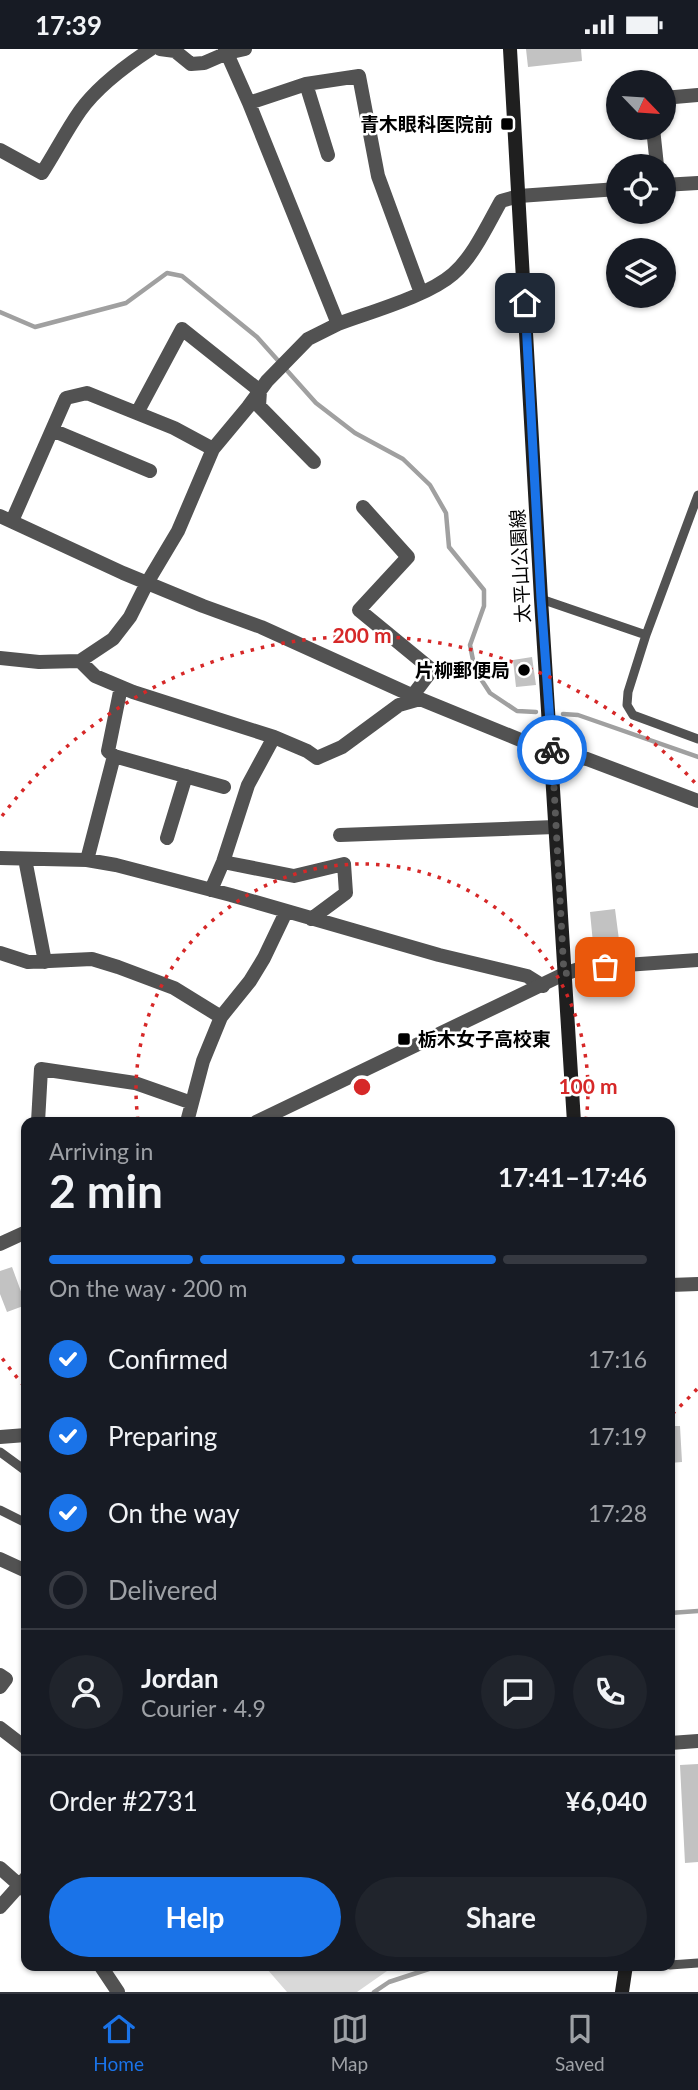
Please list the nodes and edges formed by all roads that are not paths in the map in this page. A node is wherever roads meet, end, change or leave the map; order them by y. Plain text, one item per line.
1 (151, 49) edge
2 (160, 49) edge
3 (245, 49) edge
4 (510, 49) edge
5 (226, 51) edge
6 (306, 84) junction
7 (698, 95) edge
8 (676, 97) edge
9 (249, 103) junction
10 (0, 150) edge
11 (328, 155) dead end
12 (698, 183) edge
13 (676, 184) edge
14 (606, 190) edge
15 (519, 196) junction
16 (421, 293) junction
17 (338, 324) junction
18 (260, 391) junction
19 (137, 413) junction
20 (52, 430) junction
21 (213, 449) junction
22 (314, 462) dead end
23 (150, 471) dead end
24 (698, 495) edge
25 (363, 507) dead end
26 (6, 519) edge
27 (147, 583) junction
28 (541, 599) junction
29 (646, 635) junction
30 (0, 659) edge
31 (80, 661) junction
32 (121, 687) junction
33 (416, 697) junction
34 (274, 737) junction
35 (698, 739) edge
36 (552, 753) junction
37 (114, 755) junction
38 (186, 776) junction
39 (224, 787) dead end
40 (698, 801) edge
41 (555, 827) junction
42 (340, 835) dead end
43 (167, 838) dead end
44 (0, 858) edge
45 (25, 859) junction
46 (87, 860) junction
47 (223, 862) junction
48 (211, 890) junction
49 (286, 912) junction
50 (311, 919) junction
51 (0, 953) edge
52 (698, 960) edge
53 (45, 962) junction
54 (564, 974) junction
55 (543, 986) junction
56 (221, 1017) junction
57 (192, 1103) junction
58 (38, 1117) edge
59 (188, 1117) edge
60 (267, 1117) edge
61 (574, 1117) edge
62 (21, 1234) edge
63 (0, 1244) edge
64 (698, 1284) edge
65 (675, 1285) edge
66 (21, 1435) edge
67 (0, 1437) edge
68 (0, 1452) edge
69 (21, 1467) edge
70 (0, 1510) edge
71 (21, 1520) edge
72 (0, 1559) edge
73 (21, 1569) edge
74 (0, 1675) edge
75 (0, 1687) edge
76 (0, 1728) edge
77 (698, 1741) edge
78 (675, 1743) edge
79 (21, 1744) edge
80 (0, 1868) edge
81 (21, 1883) edge
82 (21, 1888) edge
83 (0, 1907) edge
84 (698, 1963) edge
85 (675, 1965) edge
86 (104, 1971) edge
87 (625, 1971) edge
88 (118, 1992) edge
89 (622, 1992) edge

1 - 10 street
2 - 5 street
3 - 5 street
4 - 15 main road, 太平山公園線
5 - 9 street
6 - 9 street
6 - 11 street
6 - 16 street
7 - 8 street
9 - 17 street
12 - 13 street
14 - 15 street
15 - 16 street
15 - 28 main road, 太平山公園線
16 - 17 street
17 - 18 street
18 - 19 street
18 - 21 street
18 - 22 street
19 - 20 street
19 - 21 street
20 - 23 street
20 - 26 street
21 - 27 street
24 - 29 lane
25 - 33 street
26 - 27 street
27 - 31 street
27 - 33 street
28 - 29 lane
28 - 36 main road, 太平山公園線
29 - 35 lane
30 - 31 street
31 - 32 street
32 - 34 street
32 - 37 street
33 - 34 street
33 - 36 street
34 - 47 street
36 - 40 street
36 - 41 main road, 太平山公園線
37 - 38 street
37 - 46 street
38 - 39 street
38 - 43 street
41 - 42 street
41 - 54 main road, 太平山公園線
44 - 45 street
45 - 46 street
45 - 53 street
46 - 48 street
47 - 48 street
47 - 50 street
48 - 49 street
49 - 50 street
49 - 56 street
50 - 55 street
51 - 53 street
52 - 54 street
53 - 56 street
54 - 55 street
54 - 61 main road, 太平山公園線
55 - 60 street
56 - 57 street
57 - 58 street
57 - 59 street
62 - 63 street
64 - 65 street
66 - 67 street
68 - 69 lane
70 - 71 lane
72 - 73 street
74 - 75 street
76 - 79 street
77 - 78 street
80 - 81 street
82 - 83 street
84 - 85 lane
86 - 88 street
87 - 89 main road

